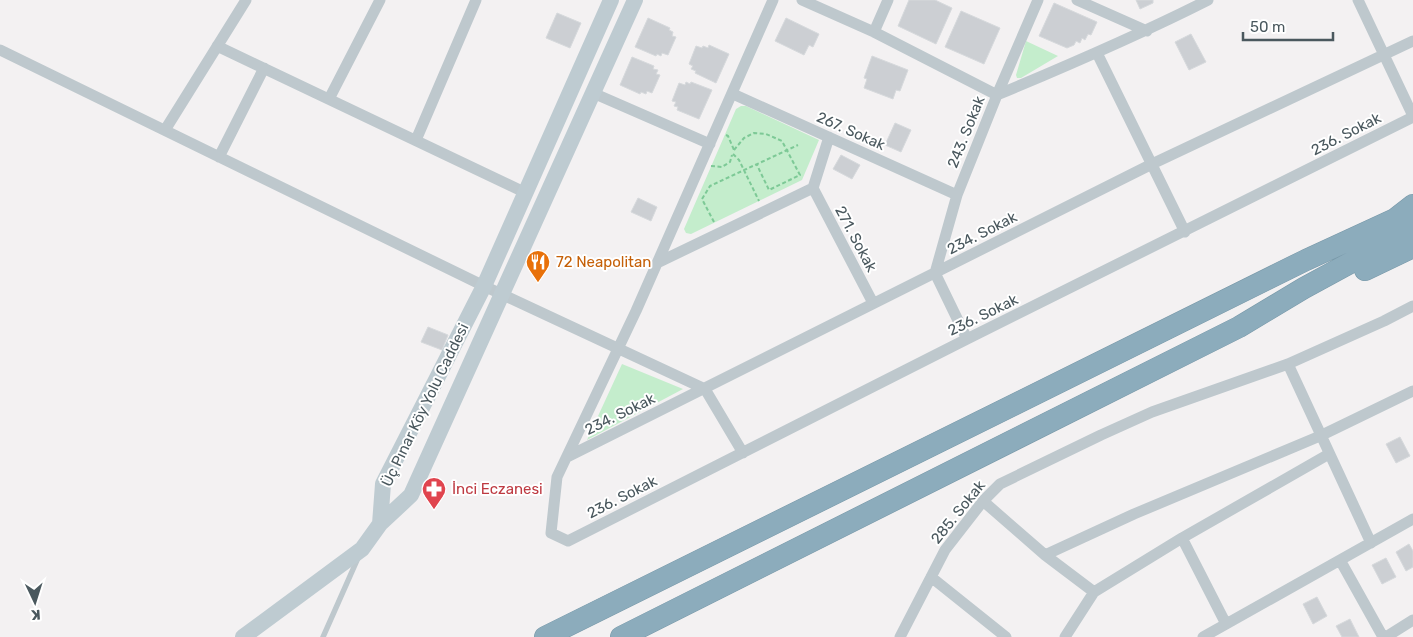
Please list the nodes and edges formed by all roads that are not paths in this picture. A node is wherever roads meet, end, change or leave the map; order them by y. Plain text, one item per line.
1 (246, 0) edge
2 (380, 0) edge
3 (476, 0) edge
4 (611, 0) edge
5 (635, 0) edge
6 (773, 0) edge
7 (802, 0) edge
8 (888, 0) edge
9 (1038, 0) edge
10 (1077, 0) edge
11 (1208, 0) edge
12 (1358, 0) edge
13 (1147, 31) junction
14 (874, 32) junction
15 (1413, 41) edge
16 (217, 46) junction
17 (0, 50) edge
18 (1097, 53) junction
19 (1384, 55) junction
20 (264, 68) junction
21 (593, 93) junction
22 (733, 94) junction
23 (997, 94) junction
24 (328, 99) junction
25 (1413, 117) edge
26 (165, 130) junction
27 (829, 137) junction
28 (416, 140) junction
29 (710, 144) junction
30 (219, 157) junction
31 (1152, 164) junction
32 (813, 188) junction
33 (526, 193) junction
34 (957, 195) junction
35 (1413, 205) edge
36 (1413, 224) edge
37 (1185, 232) junction
38 (1413, 247) edge
39 (658, 262) junction
40 (935, 273) junction
41 (484, 286) junction
42 (502, 295) junction
43 (873, 303) junction
44 (1413, 306) edge
45 (1239, 327) junction
46 (967, 339) junction
47 (618, 349) junction
48 (1288, 364) junction
49 (705, 389) junction
50 (1413, 391) edge
51 (1320, 436) junction
52 (743, 453) junction
53 (1329, 454) junction
54 (567, 457) junction
55 (983, 501) junction
56 (1413, 519) edge
57 (380, 524) junction
58 (1182, 538) junction
59 (1371, 543) junction
60 (362, 549) junction
61 (1045, 555) junction
62 (1340, 560) junction
63 (931, 577) junction
64 (1094, 592) junction
65 (1413, 620) edge
66 (1226, 624) junction
67 (243, 637) edge
68 (323, 637) edge
69 (545, 637) edge
70 (621, 637) edge
71 (900, 637) edge
72 (1006, 637) edge
73 (1065, 637) edge
74 (1203, 637) edge
75 (1385, 637) edge

1 - 16 street
2 - 24 street
3 - 28 street
4 - 33 main road, Üç Pınar Köy Yolu Caddesi
5 - 21 main road, Üç Pınar Köy Yolu Caddesi
6 - 22 street
7 - 14 street
8 - 14 street
9 - 23 street
10 - 13 street
11 - 13 street, 243. Sokak
12 - 19 street
13 - 18 street, 243. Sokak
14 - 23 street
15 - 19 street, 234. Sokak
16 - 20 street
16 - 26 street
17 - 26 street
18 - 23 street, 243. Sokak
18 - 31 street
19 - 25 street
19 - 31 street, 234. Sokak
20 - 24 street
20 - 30 street
21 - 29 street
21 - 42 main road, Üç Pınar Köy Yolu Caddesi
22 - 27 street, 267. Sokak
22 - 29 street
23 - 34 street, 243. Sokak
24 - 28 street
25 - 37 street, 236. Sokak
26 - 30 street
27 - 32 street
27 - 34 street, 267. Sokak
28 - 33 street
29 - 39 street
30 - 41 street
31 - 37 street
31 - 40 street, 234. Sokak
32 - 39 street
32 - 43 street, 271. Sokak
33 - 41 main road, Üç Pınar Köy Yolu Caddesi
34 - 40 street, 243. Sokak
35 - 69 highway
36 - 45 highway
37 - 46 street, 236. Sokak
38 - 45 highway
39 - 47 street
40 - 43 street, 234. Sokak
40 - 46 street
41 - 42 street
41 - 57 main road, Üç Pınar Köy Yolu Caddesi
42 - 47 street
42 - 57 main road, Üç Pınar Köy Yolu Caddesi
43 - 49 street, 234. Sokak
44 - 48 street, 285. Sokak
45 - 70 highway
46 - 52 street, 236. Sokak
47 - 49 street
47 - 54 street
48 - 51 street
48 - 55 street, 285. Sokak
49 - 52 street
49 - 54 street, 234. Sokak
50 - 51 street
51 - 53 street
51 - 61 street
52 - 54 street, 236. Sokak
53 - 58 street
53 - 59 street
55 - 61 street
55 - 63 street, 285. Sokak
56 - 59 street
57 - 60 main road
58 - 64 street
58 - 66 street
59 - 62 street
60 - 67 main road
60 - 68 lane
61 - 64 street
62 - 66 street
62 - 75 street
63 - 71 street, 285. Sokak
63 - 72 street
64 - 73 street
65 - 75 street
66 - 74 street

